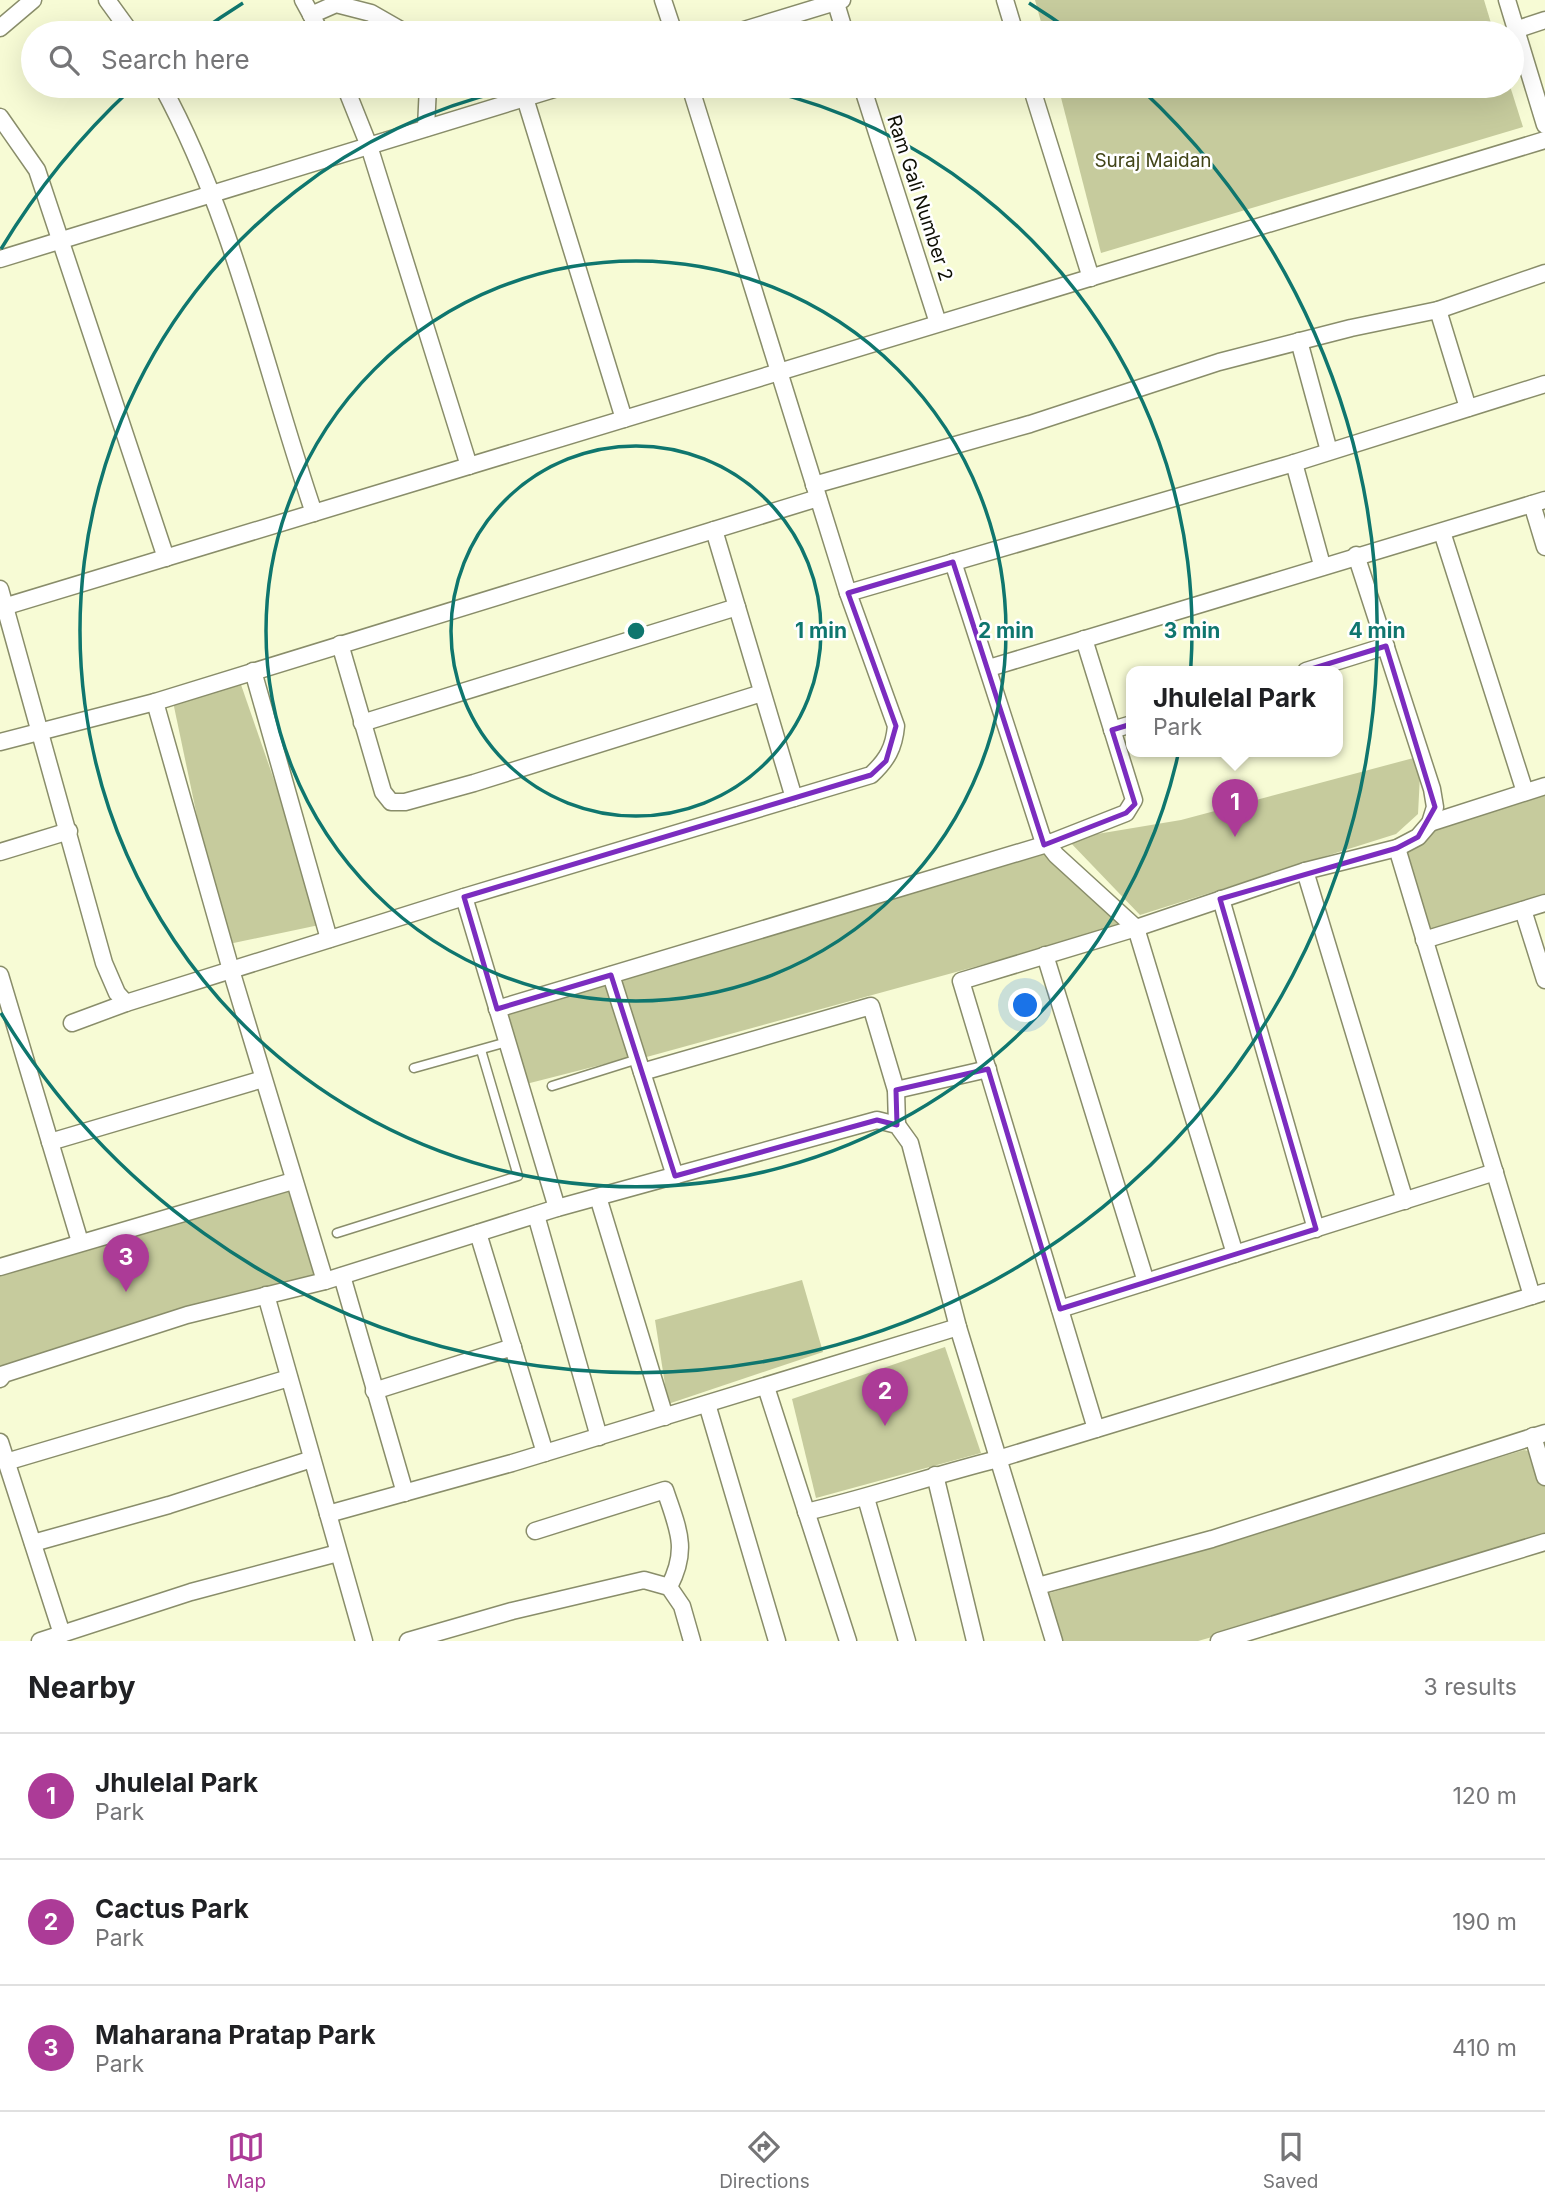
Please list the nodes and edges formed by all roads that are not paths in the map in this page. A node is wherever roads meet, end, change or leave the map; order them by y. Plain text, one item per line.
1 (33, 0) edge
2 (107, 0) edge
3 (303, 0) edge
4 (663, 0) edge
5 (1004, 0) edge
6 (1507, 0) edge
7 (837, 1) edge
8 (311, 15) junction
9 (1545, 20) edge
10 (122, 21) edge
11 (314, 21) edge
12 (385, 21) edge
13 (670, 21) edge
14 (773, 21) edge
15 (842, 21) edge
16 (1011, 21) edge
17 (1513, 21) edge
18 (1524, 27) edge
19 (0, 28) edge
20 (1524, 58) edge
21 (169, 98) edge
22 (350, 98) edge
23 (427, 98) edge
24 (522, 98) edge
25 (525, 98) edge
26 (694, 98) edge
27 (866, 98) edge
28 (1035, 98) edge
29 (0, 117) edge
30 (1545, 125) edge
31 (426, 128) junction
32 (1545, 140) edge
33 (369, 146) junction
34 (213, 194) junction
35 (62, 240) junction
36 (0, 259) edge
37 (1545, 273) edge
38 (1091, 278) junction
39 (1438, 310) junction
40 (938, 323) junction
41 (1299, 341) junction
42 (779, 372) junction
43 (1545, 384) edge
44 (1468, 408) junction
45 (624, 419) junction
46 (1329, 451) junction
47 (1294, 463) junction
48 (469, 466) junction
49 (816, 492) junction
50 (1538, 502) edge
51 (314, 513) junction
52 (713, 530) junction
53 (1442, 532) junction
54 (1545, 547) edge
55 (1356, 555) junction
56 (166, 558) junction
57 (953, 562) junction
58 (1322, 565) junction
59 (0, 589) edge
60 (848, 593) junction
61 (3, 607) edge
62 (737, 607) junction
63 (1084, 639) junction
64 (340, 644) junction
65 (1385, 646) junction
66 (1322, 666) edge
67 (989, 668) junction
68 (253, 671) junction
69 (762, 693) junction
70 (155, 702) junction
71 (362, 723) junction
72 (1126, 726) edge
73 (1112, 730) junction
74 (40, 731) junction
75 (0, 742) edge
76 (1545, 786) edge
77 (1525, 792) junction
78 (794, 798) junction
79 (1430, 823) junction
80 (69, 831) junction
81 (1047, 844) junction
82 (1396, 848) junction
83 (0, 852) edge
84 (1305, 871) junction
85 (464, 897) junction
86 (1220, 899) junction
87 (1545, 903) edge
88 (1523, 909) junction
89 (1136, 928) junction
90 (329, 939) junction
91 (1424, 940) junction
92 (1045, 955) junction
93 (230, 970) junction
94 (0, 975) edge
95 (611, 975) junction
96 (1545, 980) edge
97 (126, 1003) junction
98 (498, 1009) junction
99 (72, 1023) dead end
100 (507, 1042) junction
101 (481, 1050) junction
102 (640, 1065) junction
103 (414, 1068) dead end
104 (988, 1069) junction
105 (263, 1079) junction
106 (552, 1086) dead end
107 (896, 1090) junction
108 (897, 1125) junction
109 (50, 1142) junction
110 (1495, 1172) junction
111 (675, 1176) junction
112 (293, 1181) junction
113 (597, 1197) junction
114 (1405, 1201) junction
115 (557, 1208) junction
116 (536, 1215) junction
117 (1317, 1228) junction
118 (337, 1233) dead end
119 (478, 1233) junction
120 (80, 1242) junction
121 (1235, 1254) junction
122 (0, 1267) edge
123 (342, 1276) junction
124 (326, 1281) junction
125 (1146, 1282) junction
126 (1539, 1294) edge
127 (266, 1295) junction
128 (1060, 1309) junction
129 (958, 1327) junction
130 (513, 1347) junction
131 (289, 1378) junction
132 (0, 1379) edge
133 (766, 1387) junction
134 (374, 1391) junction
135 (708, 1404) junction
136 (665, 1417) junction
137 (1096, 1429) junction
138 (1539, 1434) edge
139 (600, 1437) junction
140 (0, 1442) edge
141 (545, 1453) junction
142 (999, 1458) junction
143 (312, 1459) junction
144 (6, 1462) junction
145 (935, 1475) junction
146 (1545, 1477) edge
147 (405, 1493) junction
148 (866, 1498) junction
149 (806, 1512) junction
150 (328, 1514) junction
151 (536, 1531) dead end
152 (1545, 1542) edge
153 (33, 1543) junction
154 (338, 1553) junction
155 (1038, 1586) junction
156 (669, 1587) junction
157 (62, 1634) junction
158 (40, 1641) edge
159 (364, 1641) edge
160 (408, 1641) edge
161 (692, 1641) edge
162 (777, 1641) edge
163 (848, 1641) edge
164 (907, 1641) edge
165 (975, 1641) edge
166 (1054, 1641) edge
167 (1219, 1641) edge

1 - 19 street
2 - 10 street
3 - 8 street
4 - 13 street
5 - 16 street
6 - 17 street
7 - 14 street
7 - 15 street
8 - 11 street
8 - 12 street
9 - 18 street
20 - 30 street
21 - 34 street
22 - 33 street
23 - 31 street
24 - 31 street
25 - 45 street
26 - 42 street
27 - 40 street, Ram Gali Number 2
28 - 38 street
29 - 35 street
31 - 33 street
32 - 38 street
33 - 34 street
33 - 48 street
34 - 35 street
34 - 51 street
35 - 36 street
35 - 56 street
37 - 39 street
38 - 40 street
39 - 41 street
39 - 44 street
40 - 42 street
41 - 46 street
41 - 49 street
42 - 45 street
42 - 49 street
43 - 44 street
44 - 46 street
45 - 48 street
46 - 47 street
47 - 57 street
47 - 58 street
48 - 51 street
49 - 52 street
49 - 60 street
50 - 53 street
50 - 54 street
51 - 56 street
52 - 62 street
52 - 64 street
53 - 55 street
53 - 77 street
55 - 58 street
55 - 65 street
56 - 61 street
57 - 60 street
57 - 67 street
58 - 63 street
59 - 61 street
60 - 78 street
61 - 74 street
62 - 69 street
62 - 71 street
63 - 67 street
63 - 73 street
64 - 68 street
64 - 71 street
65 - 66 street
65 - 79 street
67 - 81 street
68 - 70 street
68 - 90 street
69 - 71 street
69 - 78 street
70 - 74 street
70 - 93 street
72 - 73 street
73 - 81 street
74 - 75 street
74 - 80 street
76 - 77 street
77 - 79 street
78 - 85 street
79 - 82 street
80 - 83 street
80 - 97 street
81 - 89 street
81 - 95 street
82 - 84 street
82 - 91 street
84 - 86 street
84 - 114 street
85 - 90 street
85 - 98 street
86 - 89 street
86 - 117 street
87 - 88 street
88 - 91 street
88 - 96 street
89 - 92 street
89 - 121 street
90 - 93 street
91 - 110 street
92 - 104 street
92 - 125 street
93 - 97 street
93 - 105 street
94 - 109 street
95 - 98 street
95 - 102 street
97 - 99 street
98 - 100 street
100 - 101 lane
100 - 115 street
101 - 103 lane
101 - 118 lane
102 - 106 lane
102 - 107 street
102 - 111 street
104 - 107 street
104 - 128 street
105 - 109 street
105 - 112 street
107 - 108 street
108 - 111 street
108 - 129 street
109 - 120 street
110 - 114 street
110 - 126 street
111 - 113 street
112 - 120 street
112 - 124 street
113 - 115 street
113 - 136 street
114 - 117 street
115 - 116 street
116 - 119 street
116 - 139 street
117 - 121 street
119 - 123 street
119 - 130 street
120 - 122 street
121 - 125 street
123 - 124 street
123 - 134 street
124 - 127 street
125 - 128 street
126 - 137 street
127 - 131 street
127 - 132 street
128 - 137 street
129 - 133 street
129 - 142 street
130 - 134 street
130 - 141 street
131 - 143 street
131 - 144 street
133 - 135 street
133 - 149 street
134 - 147 street
135 - 136 street
135 - 162 street
136 - 139 street
137 - 142 street
138 - 146 street
138 - 155 street
139 - 141 street
140 - 144 street
141 - 147 street
142 - 145 street
142 - 155 street
143 - 150 street
143 - 153 street
144 - 153 street
145 - 148 street
145 - 165 street
147 - 150 street
148 - 149 street
148 - 164 street
149 - 163 street
150 - 154 street
151 - 156 street
152 - 167 street
153 - 157 street
154 - 157 street
154 - 159 street
155 - 166 street
156 - 160 street
156 - 161 street
157 - 158 street

